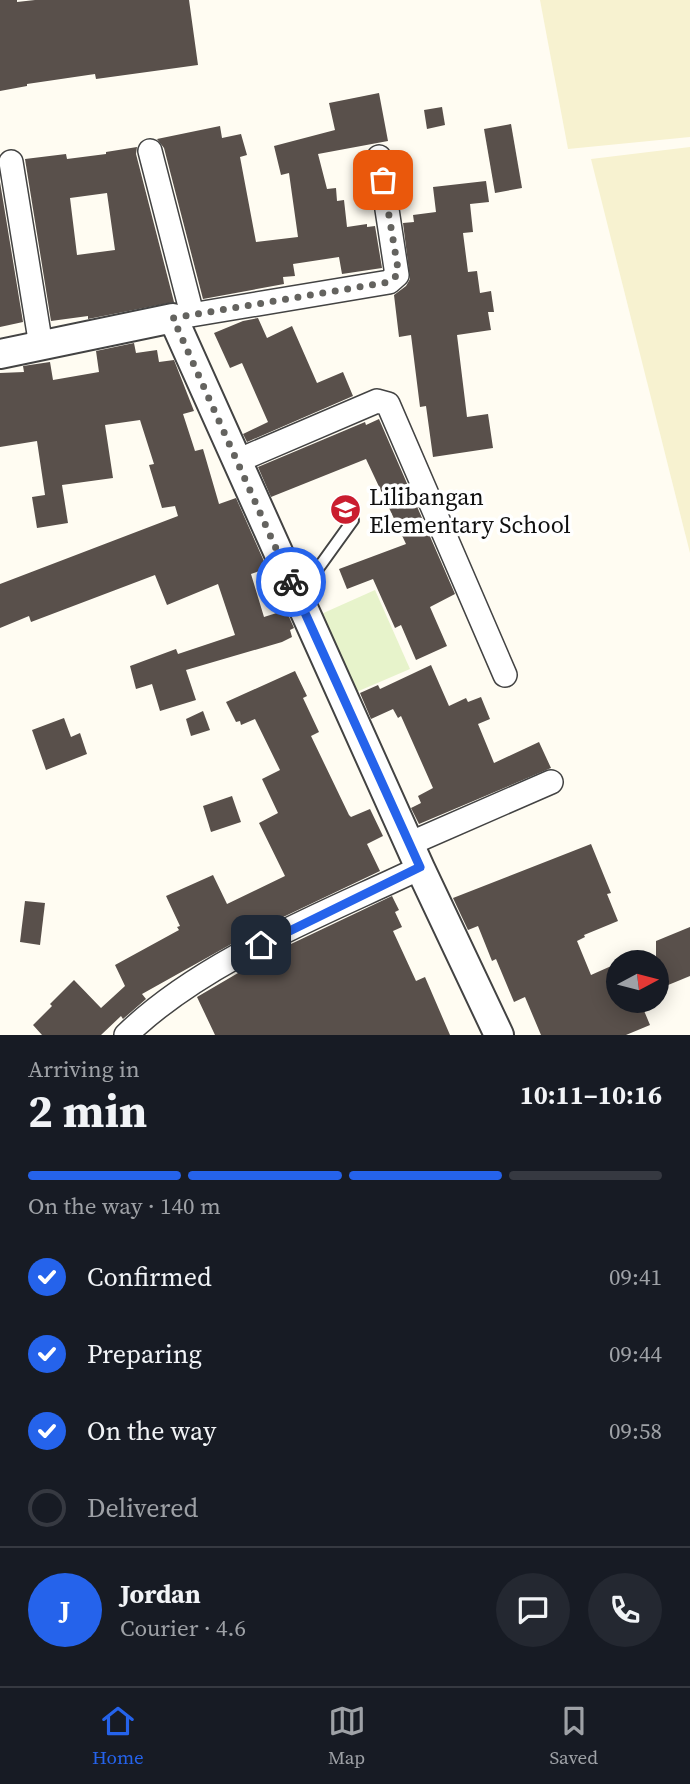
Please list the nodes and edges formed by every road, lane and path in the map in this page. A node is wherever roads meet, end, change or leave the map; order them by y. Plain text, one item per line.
1 (150, 151) dead end
2 (379, 157) dead end
3 (11, 162) dead end
4 (183, 316) junction
5 (41, 346) junction
6 (0, 354) edge
7 (237, 461) junction
8 (353, 520) dead end
9 (292, 584) junction
10 (505, 675) dead end
11 (551, 782) dead end
12 (415, 856) junction
13 (126, 1035) edge
14 (499, 1035) edge

1 - 4 street
2 - 4 street
3 - 5 street
4 - 5 street
4 - 7 street
5 - 6 street
7 - 9 street
7 - 10 street
8 - 9 lane
9 - 12 street
11 - 12 street
12 - 13 street
12 - 14 street

